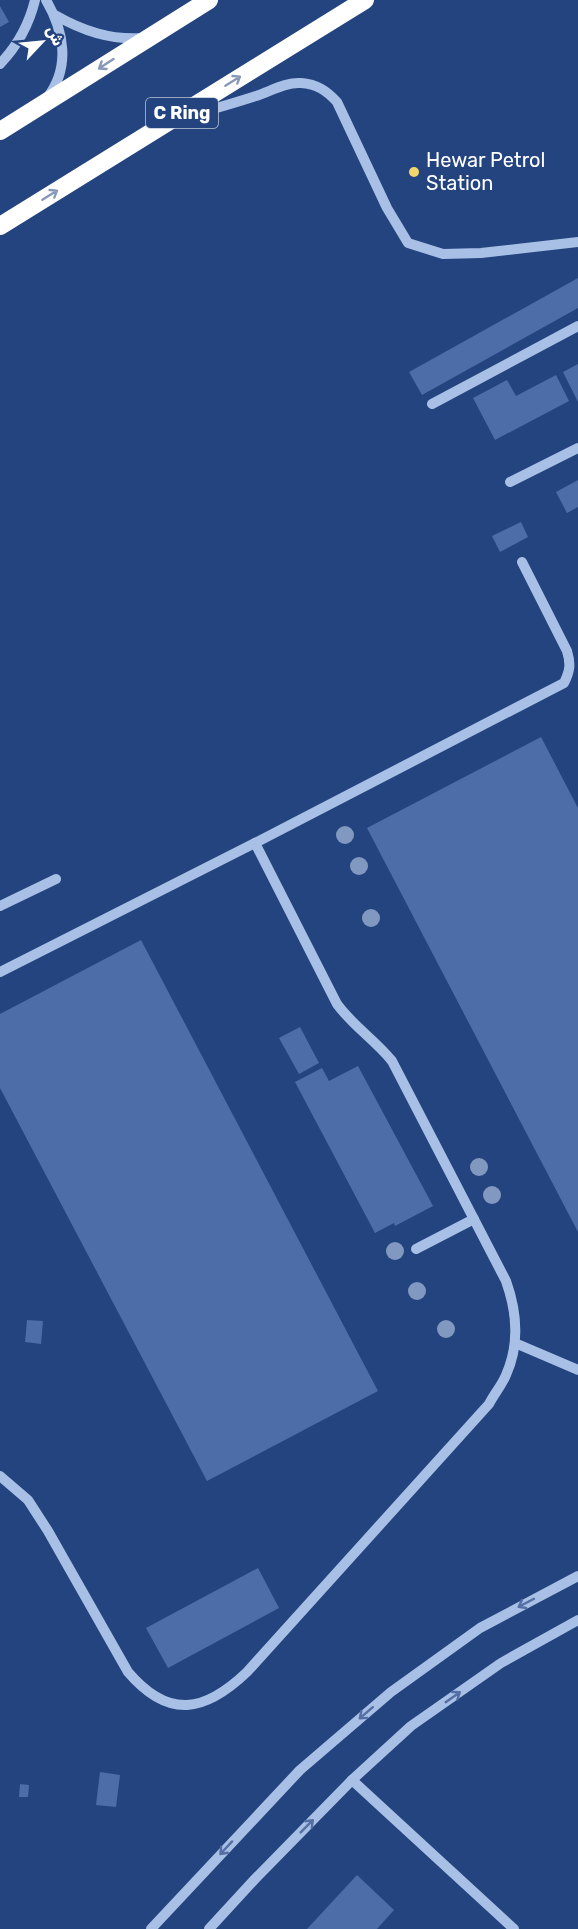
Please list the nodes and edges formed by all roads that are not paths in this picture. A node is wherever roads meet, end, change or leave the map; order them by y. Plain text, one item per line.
1 (35, 0) edge
2 (46, 0) edge
3 (209, 0) edge
4 (365, 0) edge
5 (55, 14) junction
6 (147, 37) junction
7 (0, 64) edge
8 (41, 106) junction
9 (174, 118) junction
10 (0, 131) edge
11 (0, 226) edge
12 (578, 242) edge
13 (578, 326) edge
14 (432, 404) dead end
15 (578, 448) edge
16 (510, 482) dead end
17 (522, 562) dead end
18 (255, 843) junction
19 (56, 879) dead end
20 (0, 906) edge
21 (0, 972) edge
22 (474, 1219) junction
23 (416, 1249) dead end
24 (515, 1343) junction
25 (578, 1370) edge
26 (0, 1476) edge
27 (578, 1576) edge
28 (578, 1620) edge
29 (352, 1780) junction
30 (152, 1929) edge
31 (209, 1929) edge
32 (514, 1929) edge

1 - 7 street
2 - 5 street
3 - 6 highway
9 -> 4 highway, C Ring
5 - 6 street
5 - 8 street
6 -> 8 highway
8 - 10 highway
11 -> 9 highway, C Ring
9 - 12 street
13 - 14 street
15 - 16 street
17 - 18 street
18 - 21 street
18 - 22 street
19 - 20 street
22 - 23 street
22 - 24 street
24 - 25 street
24 - 26 street
27 -> 30 street
29 -> 28 street
31 -> 29 street
29 - 32 street

